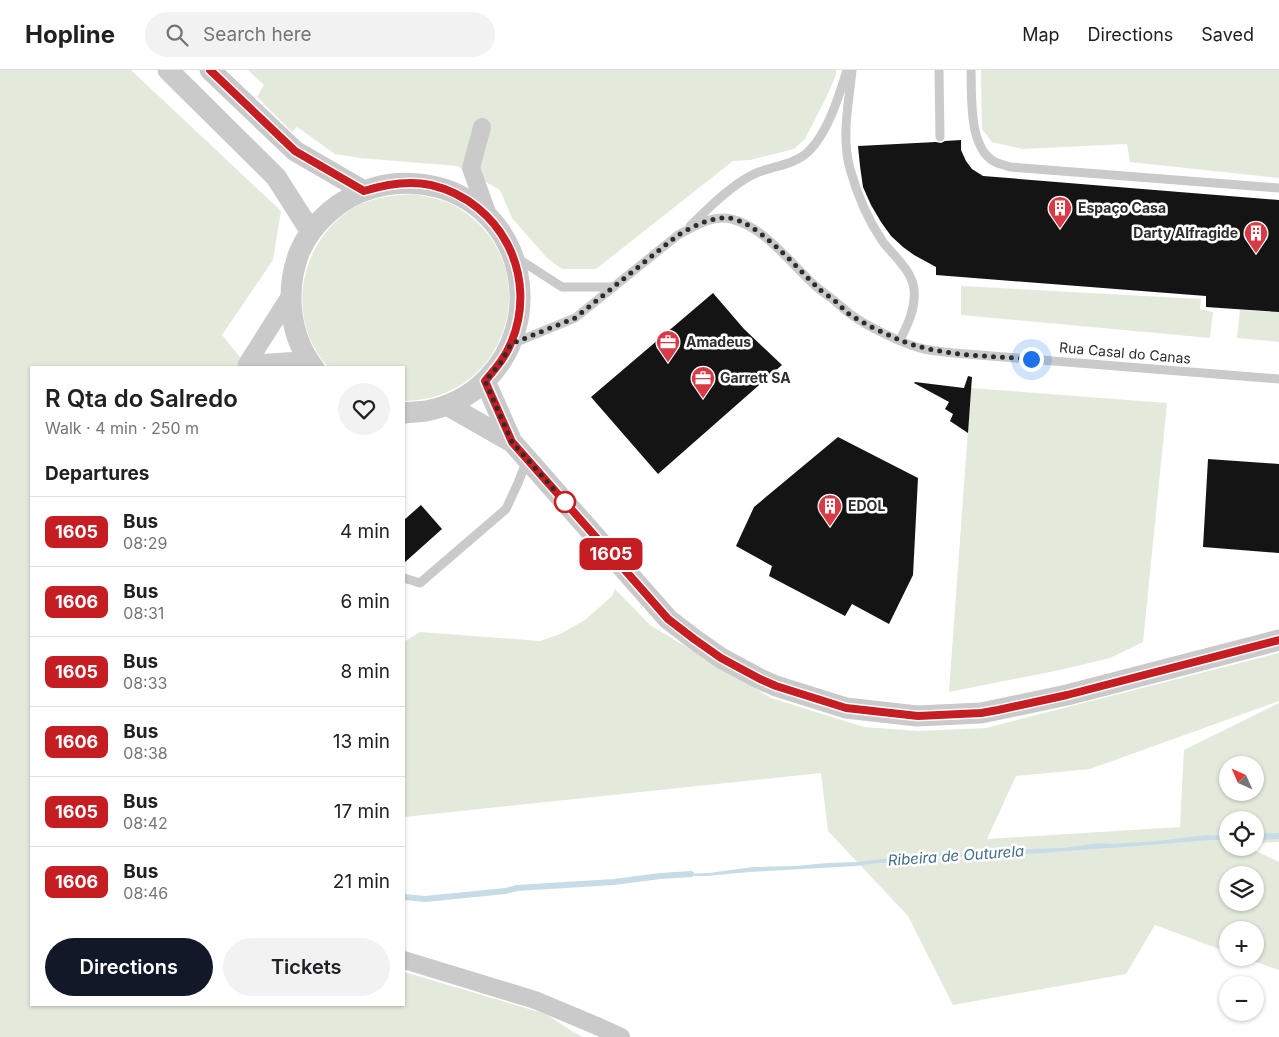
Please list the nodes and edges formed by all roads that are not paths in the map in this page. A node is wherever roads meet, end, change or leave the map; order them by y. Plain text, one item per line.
1 (168, 70) edge
2 (210, 70) edge
3 (847, 70) edge
4 (852, 70) edge
5 (939, 70) edge
6 (971, 70) edge
7 (482, 127) dead end
8 (940, 137) dead end
9 (1279, 188) edge
10 (364, 191) junction
11 (489, 218) junction
12 (311, 232) junction
13 (684, 232) junction
14 (513, 256) junction
15 (614, 287) junction
16 (290, 296) junction
17 (900, 340) junction
18 (511, 344) junction
19 (311, 364) edge
20 (1279, 379) edge
21 (485, 381) junction
22 (448, 405) junction
23 (405, 413) edge
24 (512, 442) junction
25 (528, 459) junction
26 (405, 578) edge
27 (1279, 640) edge
28 (405, 960) edge
29 (620, 1037) edge

1 - 12 street
2 - 10 street
3 - 13 lane
4 - 17 lane
5 - 8 lane
6 - 9 lane
7 - 11 street
10 - 11 street
10 - 12 street
11 - 14 street
12 - 16 street
13 - 15 lane, Rua Casal do Canas
13 - 17 lane, Rua Casal do Canas
14 - 15 lane
14 - 18 street
15 - 18 lane, Rua Casal do Canas
16 - 19 street
16 - 19 street
17 - 20 lane, Rua Casal do Canas
18 - 21 street
21 - 22 street
21 - 24 street
22 - 23 street
22 - 24 street
24 - 25 street
25 - 26 lane
25 - 27 street
28 - 29 street

